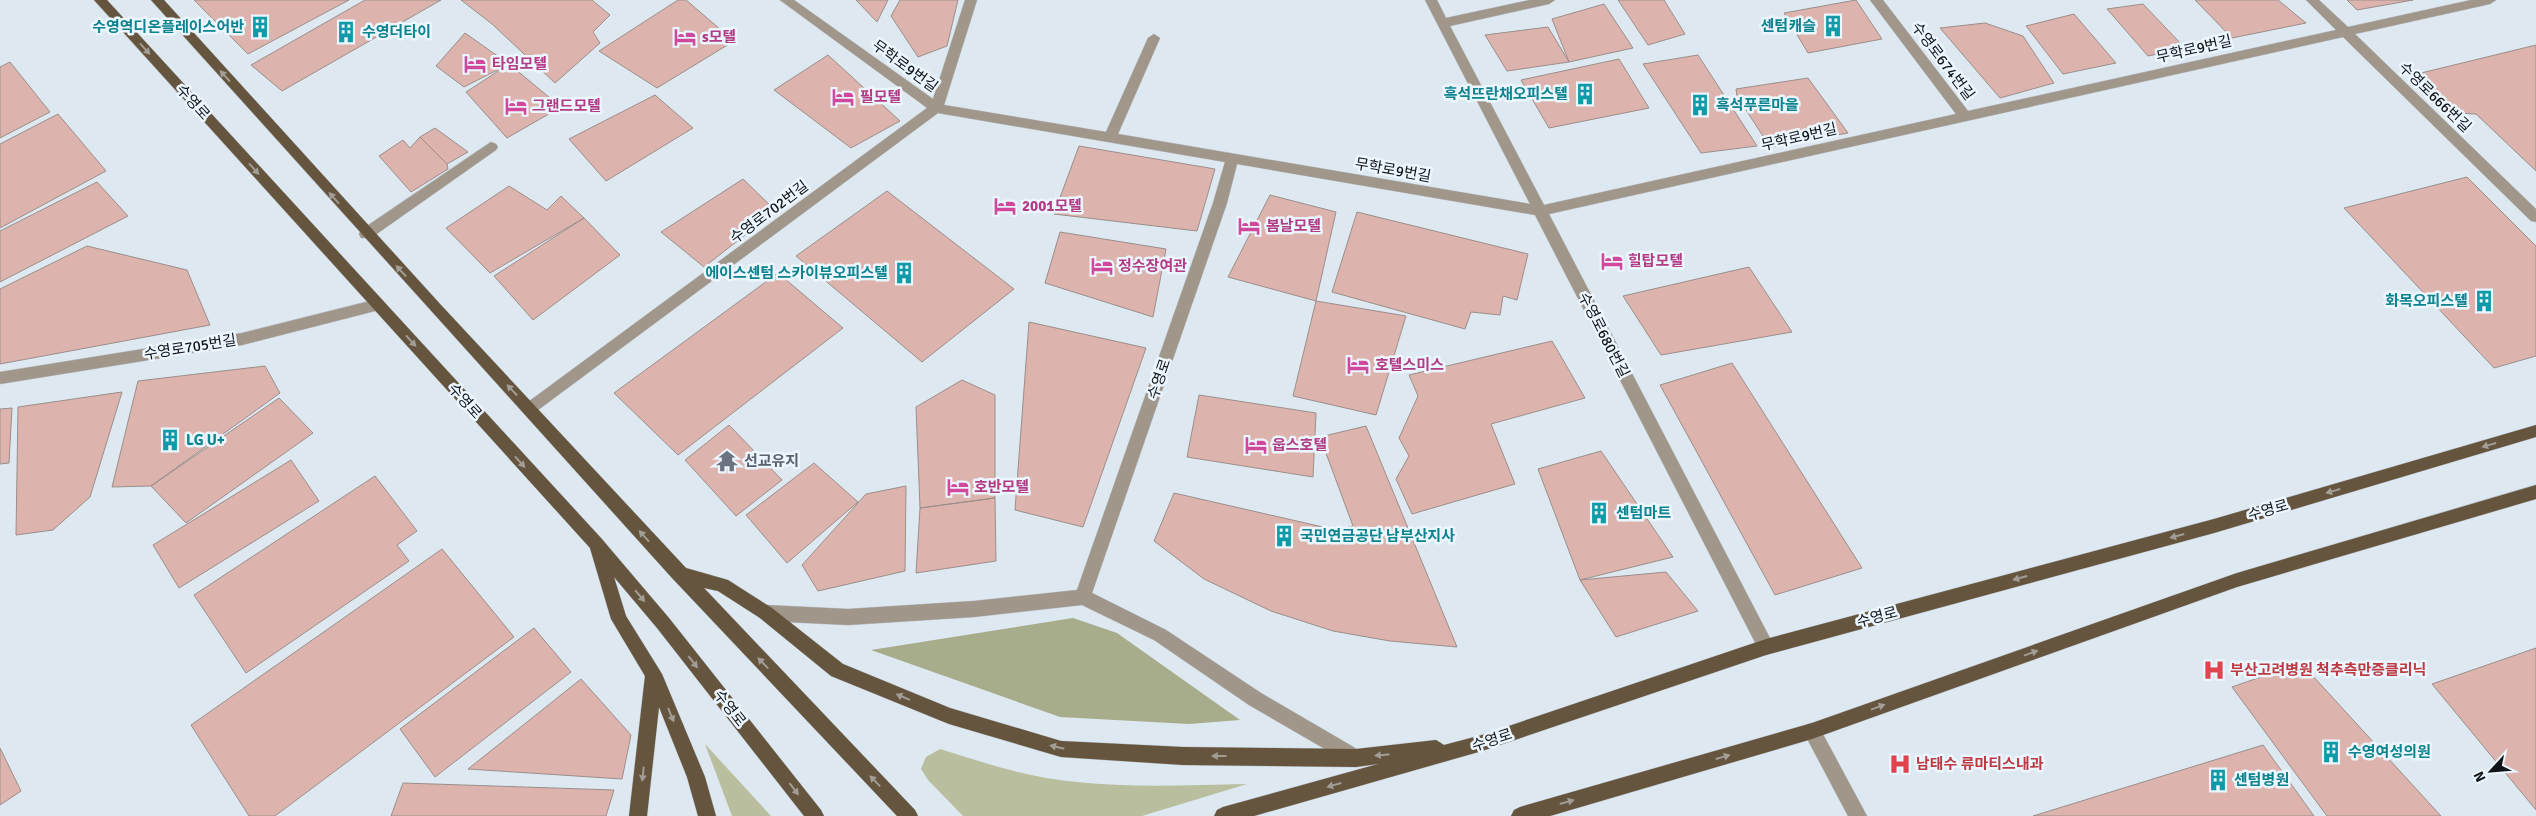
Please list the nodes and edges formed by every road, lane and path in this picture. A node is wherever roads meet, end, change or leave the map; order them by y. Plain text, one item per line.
1 (100, 0) edge
2 (157, 0) edge
3 (786, 0) edge
4 (971, 0) edge
5 (1431, 0) edge
6 (1549, 0) edge
7 (1876, 0) edge
8 (2312, 0) edge
9 (2490, 0) edge
10 (1443, 22) junction
11 (2345, 32) junction
12 (1154, 38) dead end
13 (936, 108) junction
14 (1965, 117) junction
15 (1110, 138) junction
16 (491, 147) dead end
17 (1232, 159) junction
18 (1541, 212) junction
19 (2536, 217) edge
20 (366, 234) junction
21 (378, 305) junction
22 (0, 378) edge
23 (530, 409) junction
24 (2536, 431) edge
25 (2536, 492) edge
26 (595, 543) junction
27 (677, 572) junction
28 (1083, 597) junction
29 (766, 613) junction
30 (1766, 647) junction
31 (654, 674) junction
32 (1812, 731) junction
33 (1482, 743) junction
34 (1356, 758) junction
35 (638, 816) edge
36 (707, 816) edge
37 (815, 816) edge
38 (909, 816) edge
39 (1223, 816) edge
40 (1520, 816) edge
41 (1858, 816) edge

1 -> 21 main road, 수영로
20 -> 2 main road
3 - 13 street, 무학로9번길
4 - 13 street
5 - 10 street, 수영로680번길
6 - 10 street
7 - 14 street, 수영로674번길
8 - 11 street, 수영로666번길
9 - 11 street, 무학로9번길
10 - 18 street, 수영로680번길
11 - 14 street, 무학로9번길
11 - 19 street, 수영로666번길
12 - 15 street
13 - 15 street, 무학로9번길
13 - 23 street, 수영로702번길
14 - 18 street, 무학로9번길
15 - 17 street, 무학로9번길
16 - 20 street
17 - 18 street, 무학로9번길
17 - 28 street, 수영로
18 - 30 street, 수영로680번길
23 -> 20 main road
21 - 22 street, 수영로705번길
21 -> 26 main road, 수영로
27 -> 23 main road
24 -> 30 main road, 수영로
32 -> 25 main road
26 - 31 main road
26 -> 37 main road, 수영로
27 - 29 main road
38 -> 27 main road
28 - 29 street
28 - 34 street
34 -> 29 main road
30 - 33 main road, 수영로
31 -> 35 main road
31 -> 36 main road
40 -> 32 main road
32 - 41 street
33 -> 34 main road
33 -> 39 main road, 수영로

